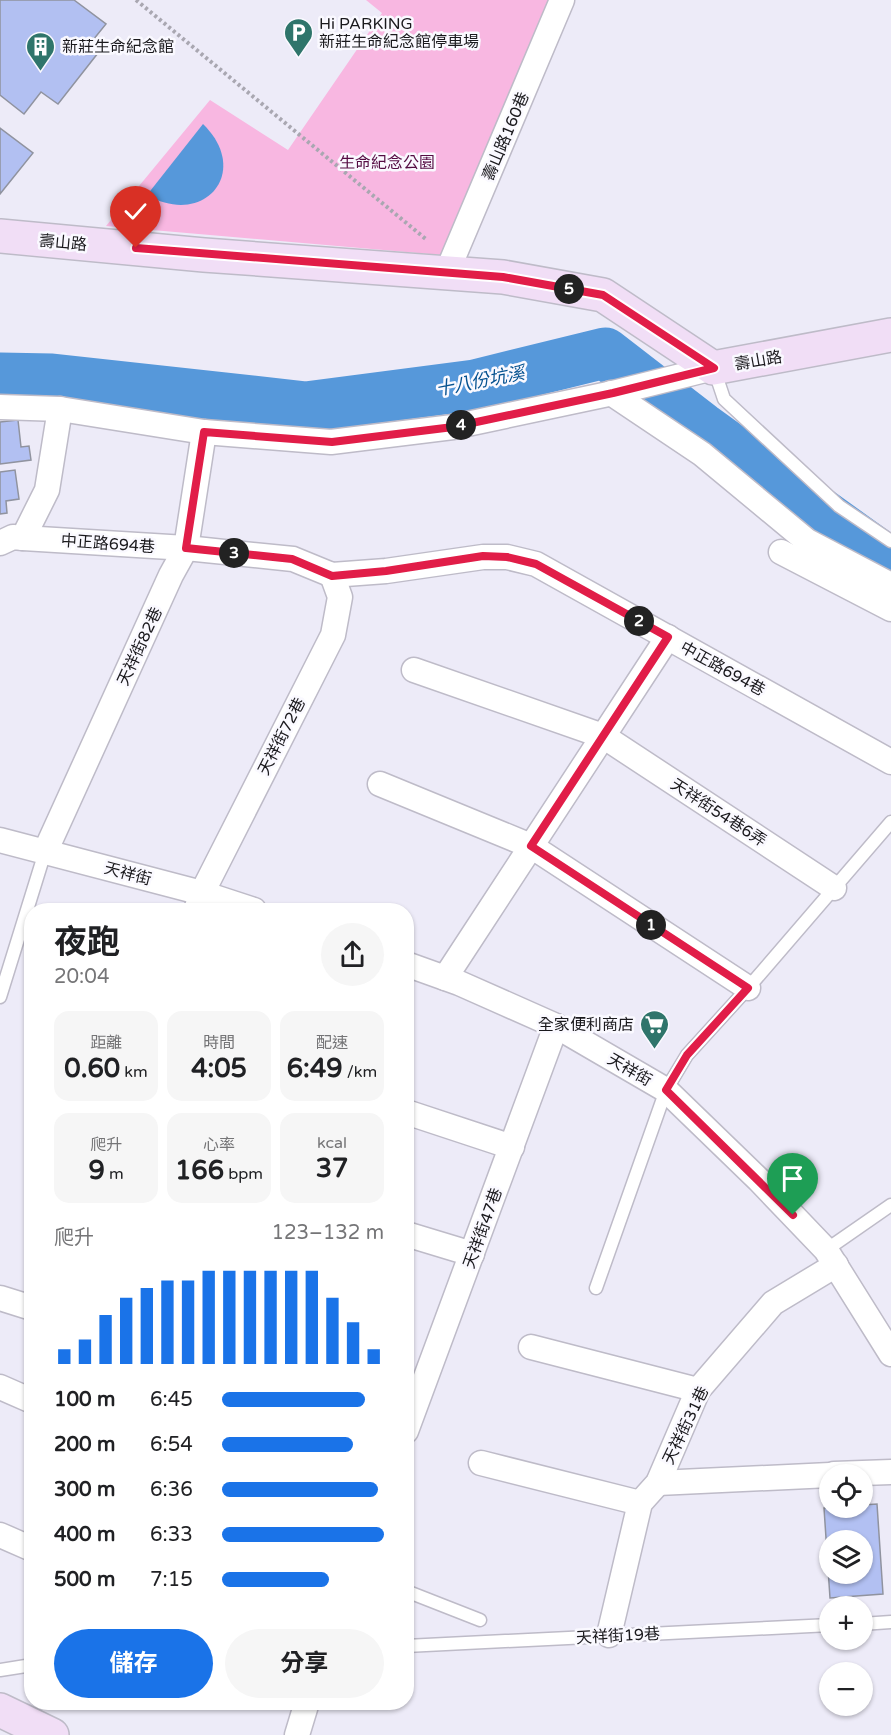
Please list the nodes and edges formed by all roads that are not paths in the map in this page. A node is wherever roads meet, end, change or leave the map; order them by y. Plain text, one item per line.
1 (562, 0) edge
2 (0, 236) edge
3 (447, 272) junction
4 (891, 335) edge
5 (705, 370) junction
6 (612, 393) junction
7 (0, 407) edge
8 (60, 409) junction
9 (204, 432) junction
10 (12, 540) edge
11 (891, 541) edge
12 (186, 548) junction
13 (781, 552) dead end
14 (332, 576) junction
15 (891, 585) edge
16 (891, 609) edge
17 (668, 637) junction
18 (414, 670) dead end
19 (603, 736) junction
20 (891, 762) edge
21 (380, 784) dead end
22 (891, 822) edge
23 (0, 840) edge
24 (531, 846) junction
25 (45, 852) junction
26 (834, 888) junction
27 (199, 902) edge
28 (29, 903) edge
29 (24, 920) edge
30 (414, 967) edge
31 (445, 978) junction
32 (748, 988) junction
33 (0, 997) edge
34 (556, 1026) junction
35 (666, 1090) junction
36 (414, 1115) edge
37 (512, 1147) junction
38 (891, 1205) edge
39 (414, 1236) edge
40 (472, 1254) junction
41 (831, 1258) junction
42 (596, 1288) dead end
43 (0, 1298) edge
44 (24, 1306) edge
45 (531, 1347) dead end
46 (891, 1354) edge
47 (0, 1387) edge
48 (698, 1390) junction
49 (24, 1398) edge
50 (414, 1410) edge
51 (481, 1463) dead end
52 (891, 1472) edge
53 (873, 1473) edge
54 (819, 1476) edge
55 (657, 1484) junction
56 (640, 1503) junction
57 (0, 1535) edge
58 (24, 1546) edge
59 (414, 1594) edge
60 (480, 1620) dead end
61 (891, 1622) edge
62 (873, 1623) edge
63 (819, 1625) edge
64 (609, 1635) junction
65 (414, 1646) edge
66 (24, 1666) edge
67 (0, 1670) edge
68 (0, 1710) edge
69 (305, 1710) edge
70 (52, 1735) edge
71 (297, 1735) edge

1 - 3 street, 壽山路160巷
2 - 3 street, 壽山路
3 - 5 street, 壽山路
4 - 5 street, 壽山路
5 - 6 street
5 - 11 lane
6 - 9 street
6 - 15 street
7 - 8 street
8 - 9 street
8 - 10 street
9 - 12 street, 天祥街82巷
10 - 12 street, 中正路694巷
12 - 14 street, 中正路694巷
12 - 25 street, 天祥街82巷
13 - 16 street
14 - 17 street, 中正路694巷
14 - 27 street, 天祥街72巷
17 - 19 street
17 - 20 street, 中正路694巷
18 - 19 street, 天祥街54巷6弄
19 - 24 street
19 - 26 street, 天祥街54巷6弄
21 - 24 street
22 - 26 lane
23 - 25 street, 天祥街
24 - 31 street
24 - 32 street
25 - 27 street, 天祥街
25 - 28 lane
26 - 32 lane
29 - 33 lane
30 - 31 street, 天祥街
31 - 34 street, 天祥街
32 - 35 lane
34 - 35 street, 天祥街
34 - 37 street, 天祥街47巷
35 - 41 street, 天祥街
35 - 42 lane
36 - 37 street
37 - 40 street, 天祥街47巷
38 - 41 lane
39 - 40 street
40 - 50 street, 天祥街47巷
41 - 46 street, 天祥街
41 - 48 street, 天祥街31巷
43 - 44 street
45 - 48 street
47 - 49 street
48 - 55 street, 天祥街31巷
51 - 56 street
52 - 53 street
54 - 55 street
55 - 56 street, 天祥街31巷
56 - 64 street, 天祥街31巷
57 - 58 street
59 - 60 lane
61 - 62 lane
63 - 64 lane, 天祥街19巷
64 - 65 lane, 天祥街19巷
66 - 67 lane
68 - 70 street
69 - 71 street

